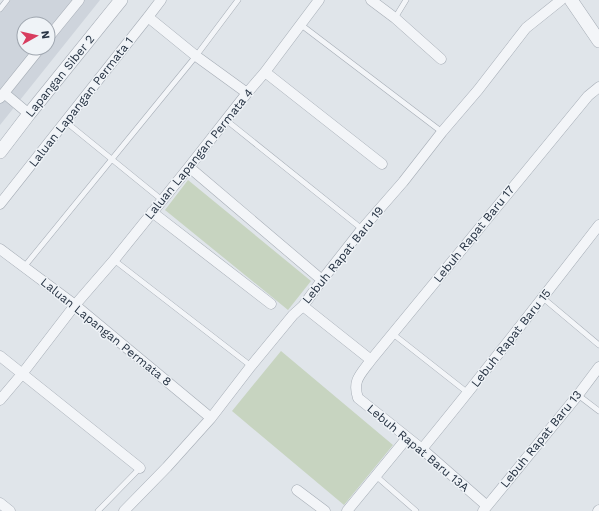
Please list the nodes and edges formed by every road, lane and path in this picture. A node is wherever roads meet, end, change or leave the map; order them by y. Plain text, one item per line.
1 (8, 0) edge
2 (121, 0) edge
3 (161, 0) edge
4 (238, 0) edge
5 (319, 0) edge
6 (371, 0) edge
7 (406, 0) edge
8 (561, 0) edge
9 (571, 0) edge
10 (74, 2) edge
11 (0, 10) edge
12 (148, 17) junction
13 (395, 18) junction
14 (300, 24) junction
15 (56, 27) edge
16 (599, 41) edge
17 (34, 56) edge
18 (196, 56) junction
19 (441, 59) dead end
20 (265, 72) junction
21 (599, 87) edge
22 (247, 93) junction
23 (2, 95) edge
24 (29, 114) junction
25 (226, 120) junction
26 (66, 122) junction
27 (442, 132) junction
28 (0, 152) edge
29 (112, 160) junction
30 (382, 164) dead end
31 (189, 167) junction
32 (162, 200) junction
33 (0, 204) edge
34 (152, 212) junction
35 (599, 225) edge
36 (362, 229) junction
37 (0, 249) edge
38 (114, 260) junction
39 (24, 267) junction
40 (322, 280) junction
41 (542, 298) junction
42 (271, 304) dead end
43 (74, 305) junction
44 (303, 306) junction
45 (393, 334) junction
46 (599, 345) edge
47 (0, 356) edge
48 (371, 360) junction
49 (251, 366) junction
50 (599, 367) edge
51 (22, 374) junction
52 (355, 386) joint
53 (468, 392) junction
54 (578, 395) junction
55 (0, 400) edge
56 (599, 411) edge
57 (211, 418) junction
58 (407, 438) junction
59 (422, 449) junction
60 (140, 468) joint
61 (376, 476) junction
62 (298, 490) dead end
63 (0, 503) edge
64 (485, 508) edge
65 (10, 511) edge
66 (98, 511) edge
67 (124, 511) edge
68 (325, 511) edge
69 (347, 511) edge
70 (416, 511) edge

1 - 11 lane
2 - 24 street, Lapangan Siber 2
3 - 12 street, Laluan Lapangan Permata 1
4 - 18 lane
5 - 14 street, Laluan Lapangan Permata 4
6 - 13 street
7 - 13 lane
8 - 27 street, Lebuh Rapat Baru 19
9 - 16 street
10 - 15 street
12 - 18 street
12 - 26 street, Laluan Lapangan Permata 1
13 - 19 street
14 - 20 street, Laluan Lapangan Permata 4
14 - 27 lane
17 - 23 street
18 - 22 street
18 - 29 lane
20 - 22 street, Laluan Lapangan Permata 4
20 - 30 street
21 - 45 street, Lebuh Rapat Baru 17
22 - 25 street, Laluan Lapangan Permata 4
23 - 24 street
24 - 28 street, Lapangan Siber 2
25 - 31 street, Laluan Lapangan Permata 4
25 - 36 lane
26 - 29 lane
26 - 33 street, Laluan Lapangan Permata 1
27 - 36 street, Lebuh Rapat Baru 19
29 - 32 lane
29 - 39 lane
31 - 32 street, Laluan Lapangan Permata 4
31 - 40 street
32 - 34 street, Laluan Lapangan Permata 4
34 - 38 street, Laluan Lapangan Permata 4
34 - 42 street
35 - 41 street, Lebuh Rapat Baru 15
36 - 40 street, Lebuh Rapat Baru 19
37 - 39 street, Laluan Lapangan Permata 8
38 - 43 street, Laluan Lapangan Permata 4
38 - 49 lane
39 - 43 street, Laluan Lapangan Permata 8
40 - 44 street, Lebuh Rapat Baru 19
41 - 46 lane
41 - 53 street, Lebuh Rapat Baru 15
43 - 51 street, Laluan Lapangan Permata 4
43 - 57 street, Laluan Lapangan Permata 8
44 - 48 street
44 - 49 street, Lebuh Rapat Baru 19
45 - 48 street, Lebuh Rapat Baru 17
45 - 53 lane
47 - 51 street
48 - 52 street, Lebuh Rapat Baru 17
49 - 57 street, Lebuh Rapat Baru 19
50 - 54 street, Lebuh Rapat Baru 13
51 - 55 street, Laluan Lapangan Permata 4
51 - 60 street
52 - 58 street, Lebuh Rapat Baru 13A
53 - 59 street, Lebuh Rapat Baru 15
54 - 56 lane
54 - 64 street, Lebuh Rapat Baru 13
57 - 67 street, Lebuh Rapat Baru 19
58 - 59 street, Lebuh Rapat Baru 13A
58 - 61 street
59 - 64 street, Lebuh Rapat Baru 13A
60 - 66 lane
61 - 69 street
61 - 70 lane
62 - 68 street
63 - 65 street

